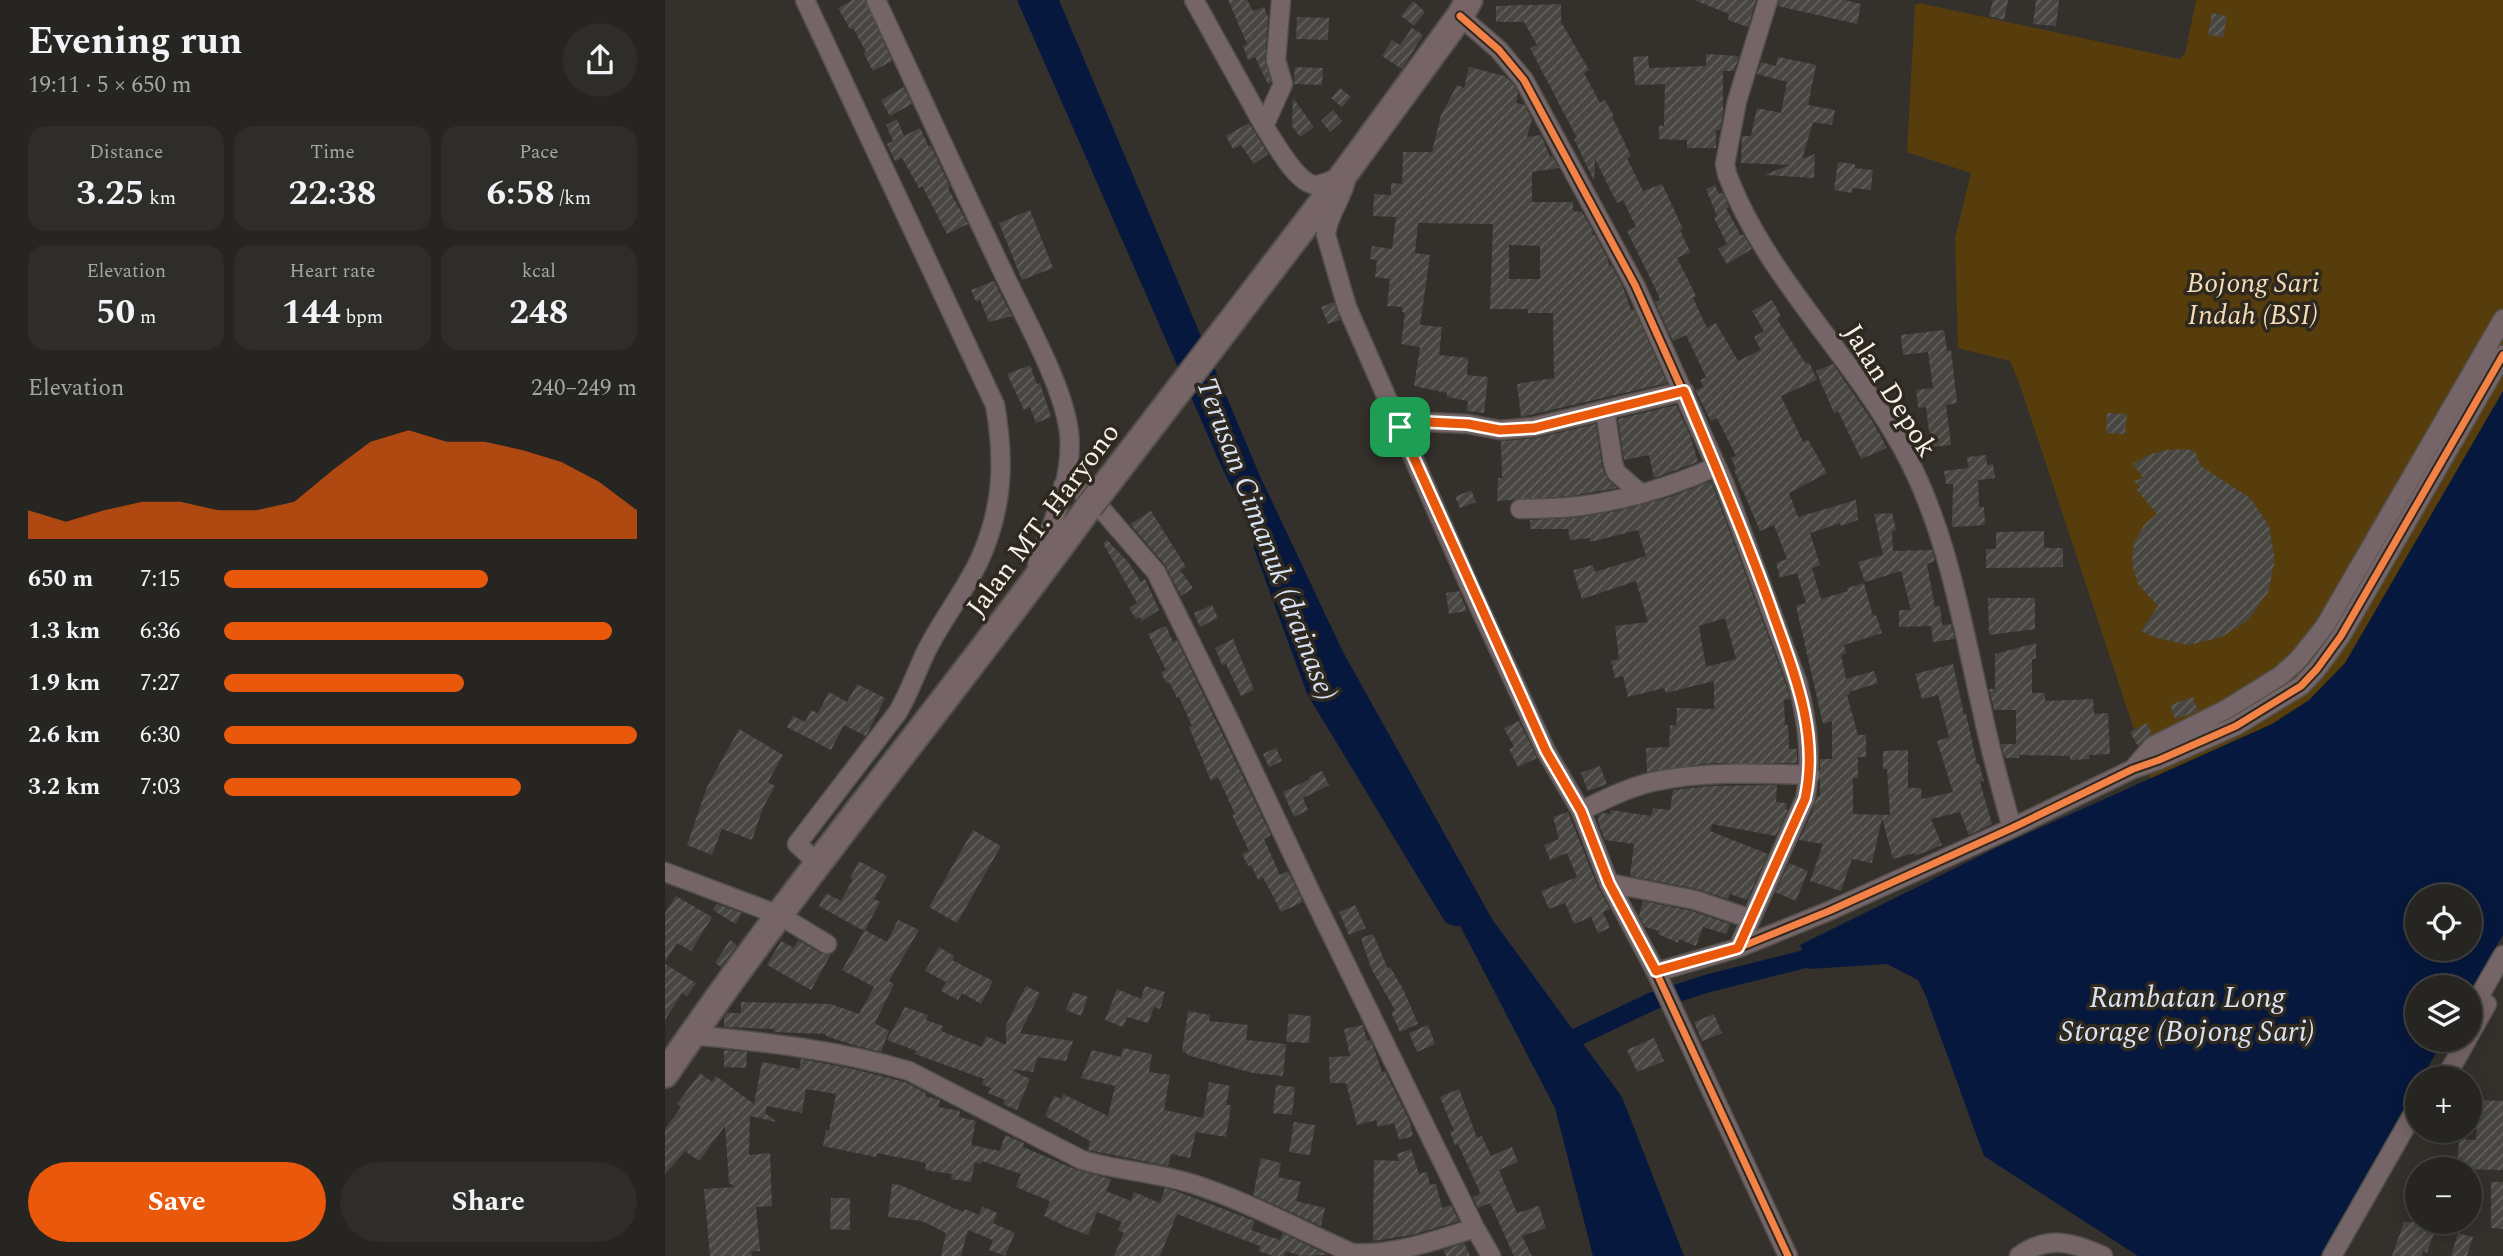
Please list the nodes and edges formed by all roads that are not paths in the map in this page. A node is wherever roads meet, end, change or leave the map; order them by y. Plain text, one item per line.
1 (805, 0) edge
2 (876, 0) edge
3 (1194, 0) edge
4 (1281, 0) edge
5 (1769, 0) edge
6 (1464, 8) edge
7 (1264, 126) junction
8 (1345, 173) junction
9 (2503, 319) edge
10 (2503, 355) edge
11 (1684, 391) junction
12 (1605, 410) junction
13 (1400, 427) junction
14 (1715, 467) junction
15 (1063, 485) junction
16 (1640, 494) junction
17 (1520, 509) dead end
18 (1028, 592) junction
19 (907, 717) junction
20 (2133, 769) junction
21 (1810, 775) junction
22 (1581, 811) junction
23 (2012, 828) junction
24 (665, 872) edge
25 (1609, 883) junction
26 (779, 915) junction
27 (1751, 919) junction
28 (827, 944) dead end
29 (1738, 948) junction
30 (2503, 955) edge
31 (1656, 971) junction
32 (2503, 977) edge
33 (2482, 991) edge
34 (2482, 1014) edge
35 (692, 1035) junction
36 (665, 1074) edge
37 (2405, 1128) edge
38 (2408, 1143) edge
39 (1475, 1228) junction
40 (1490, 1256) edge
41 (1787, 1256) edge
42 (2019, 1256) edge
43 (2102, 1256) edge
44 (2332, 1256) edge
45 (2344, 1256) edge

1 - 19 street
2 - 15 street
3 - 7 street
4 - 7 street
5 - 23 street, Jalan Depok
6 - 8 main road, Jalan MT. Haryono
6 - 11 street
7 - 8 street
8 - 13 street
8 - 18 main road, Jalan MT. Haryono, bridge
9 - 20 street
10 - 20 street
11 - 12 street
11 - 14 street
12 - 13 street
12 - 16 street
13 - 22 street
14 - 16 street
14 - 21 street
15 - 18 street
15 - 39 street
16 - 17 street
18 - 19 main road, Jalan MT. Haryono
19 - 26 main road, Jalan MT. Haryono
20 - 23 street
21 - 22 street
21 - 27 street
22 - 25 street
23 - 29 street
24 - 26 street
25 - 27 street
25 - 31 street
26 - 28 street
26 - 35 main road, Jalan MT. Haryono
27 - 29 street
29 - 31 street
30 - 33 street
31 - 41 street
32 - 34 street
35 - 36 main road, Jalan MT. Haryono
35 - 39 street
37 - 44 street
38 - 45 street
39 - 40 street
42 - 43 street

